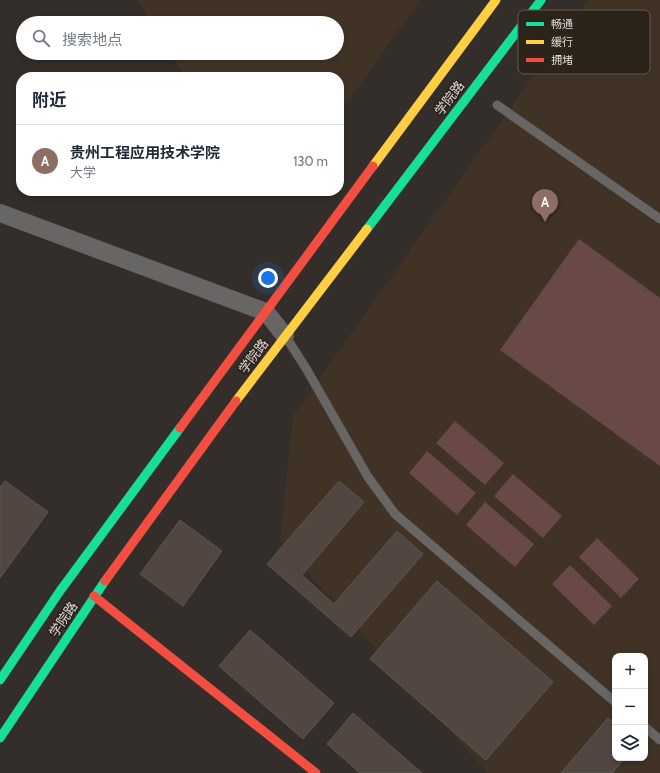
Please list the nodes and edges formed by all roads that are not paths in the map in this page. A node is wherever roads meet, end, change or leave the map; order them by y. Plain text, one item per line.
1 (496, 0) edge
2 (540, 0) edge
3 (532, 10) edge
4 (518, 29) edge
5 (498, 105) dead end
6 (0, 213) edge
7 (660, 219) edge
8 (266, 312) junction
9 (285, 336) junction
10 (94, 596) junction
11 (0, 680) edge
12 (612, 699) edge
13 (648, 730) edge
14 (0, 738) edge
15 (660, 740) edge
16 (316, 773) edge

1 - 8 main road, 学院路
2 - 3 main road, 学院路
4 - 9 main road, 学院路
5 - 7 lane
6 - 8 street
8 - 9 street
8 - 11 main road, 学院路
9 - 10 main road, 学院路
9 - 12 lane
10 - 14 main road, 学院路
10 - 16 main road
13 - 15 lane

